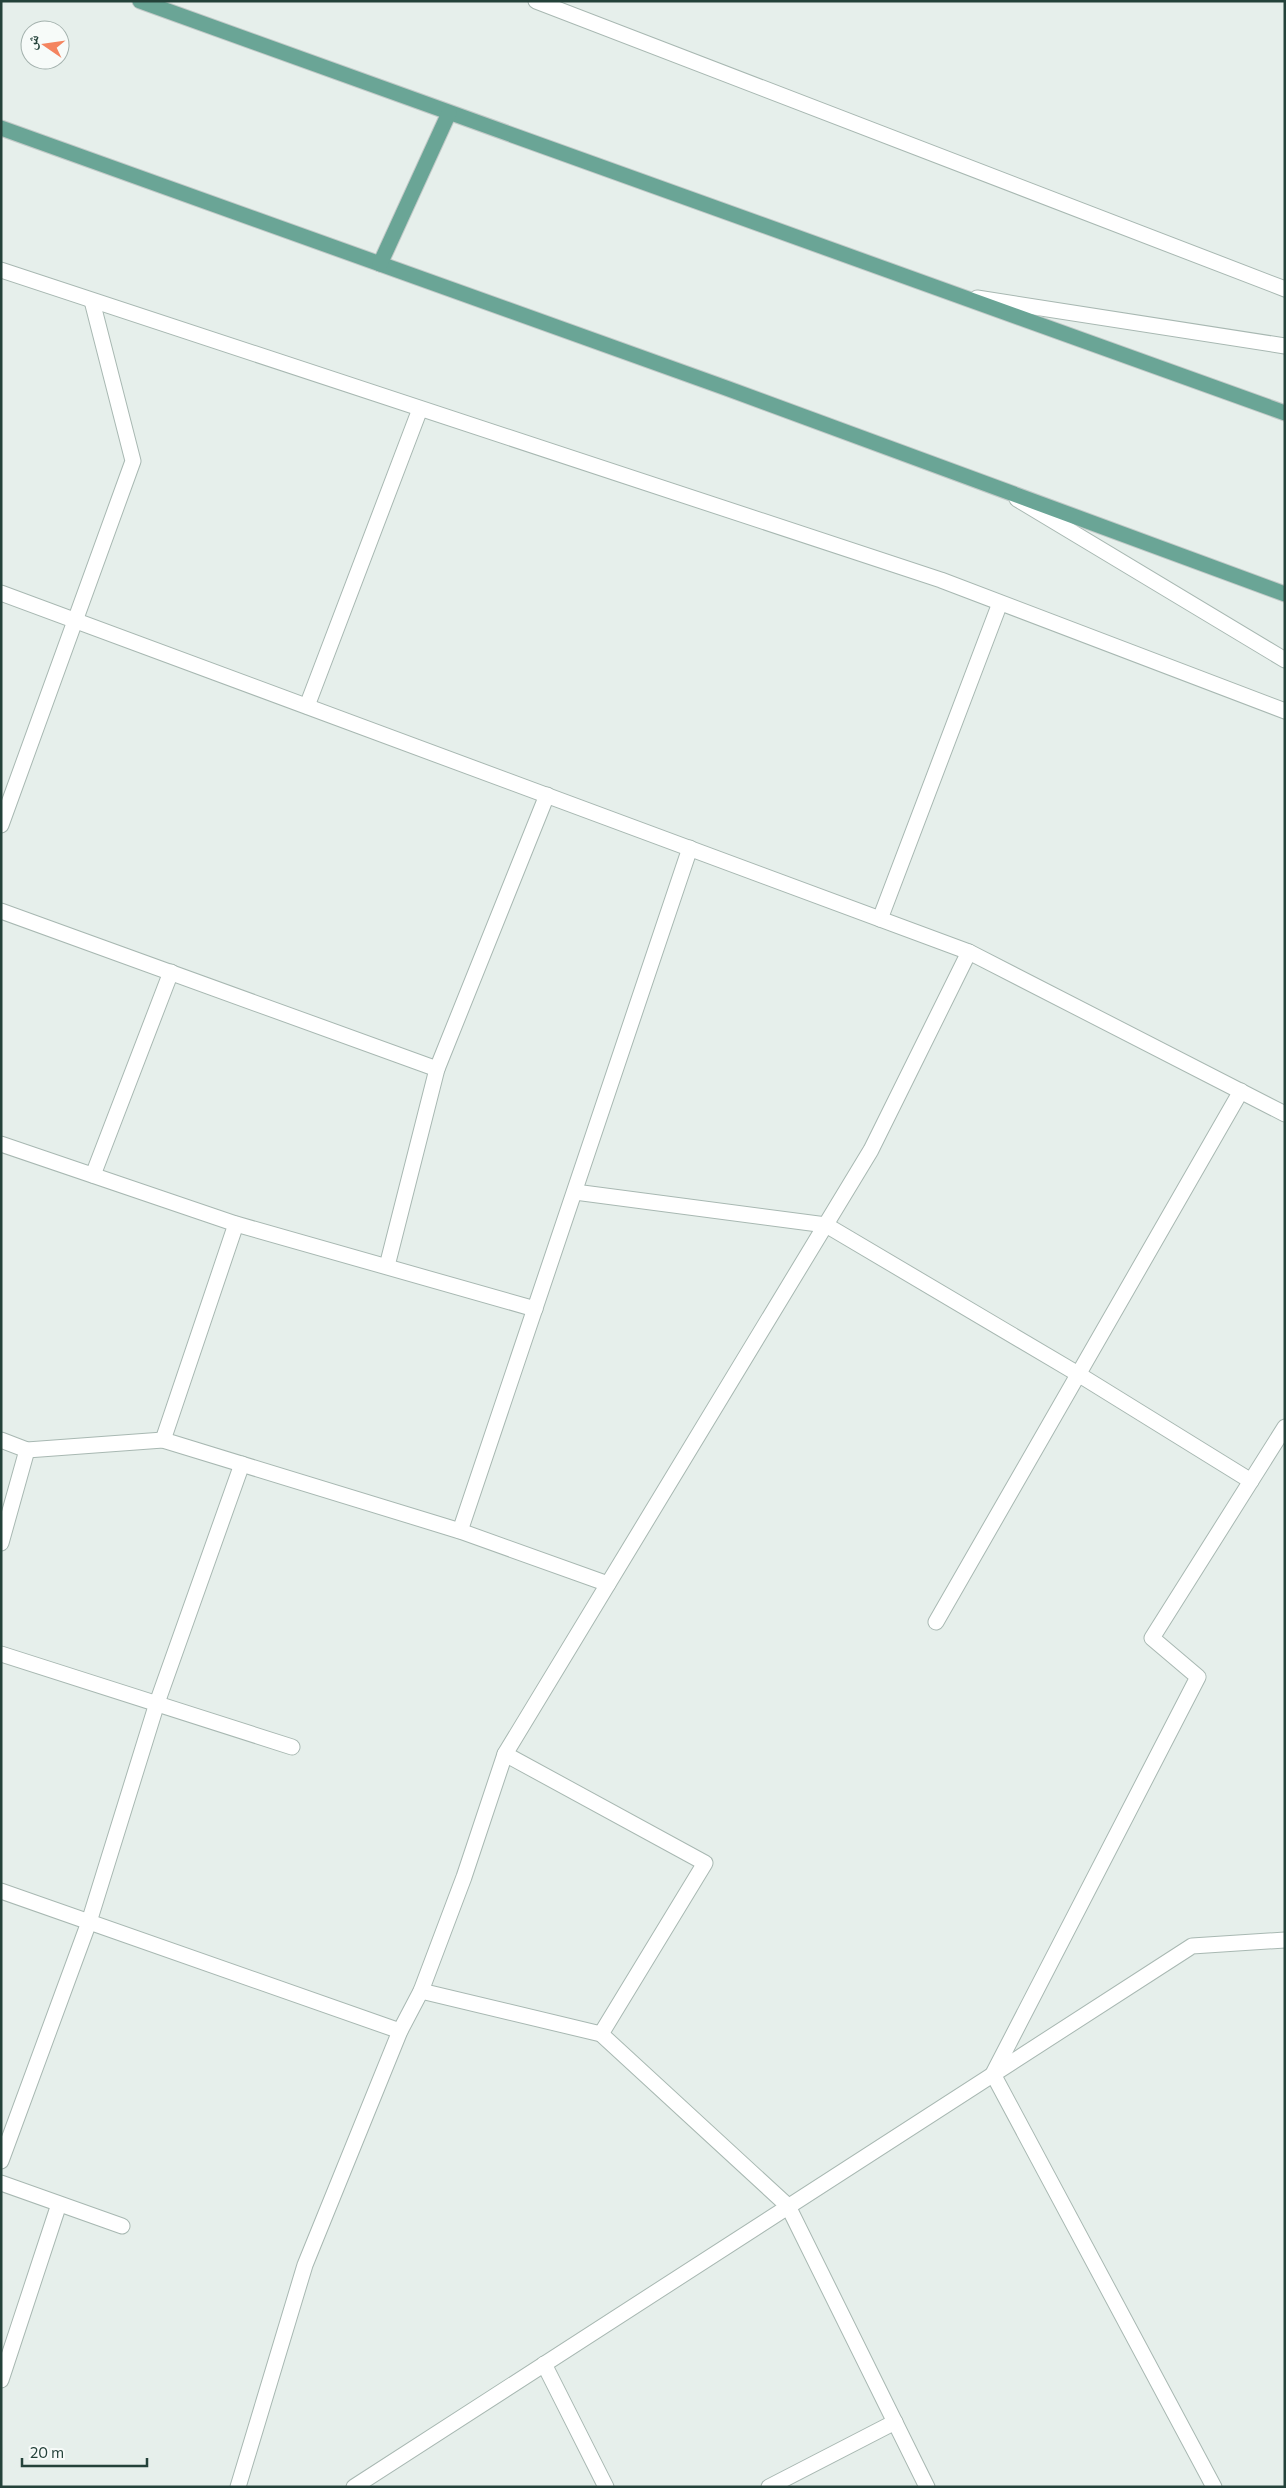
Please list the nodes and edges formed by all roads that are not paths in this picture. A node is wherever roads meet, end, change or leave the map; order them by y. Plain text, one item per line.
1 (140, 1) edge
2 (536, 1) edge
3 (449, 113) junction
4 (1, 128) edge
5 (380, 264) junction
6 (1, 270) edge
7 (1285, 289) edge
8 (957, 295) junction
9 (92, 300) junction
10 (1285, 346) edge
11 (420, 409) junction
12 (1285, 413) edge
13 (1000, 489) junction
14 (1, 593) edge
15 (1285, 594) edge
16 (1000, 603) junction
17 (75, 620) junction
18 (1285, 660) edge
19 (307, 706) junction
20 (1285, 711) edge
21 (547, 795) junction
22 (1, 825) edge
23 (690, 848) junction
24 (1, 911) edge
25 (880, 919) junction
26 (969, 952) junction
27 (172, 972) junction
28 (437, 1069) junction
29 (1240, 1091) junction
30 (1285, 1114) edge
31 (1, 1144) edge
32 (93, 1175) junction
33 (575, 1192) junction
34 (236, 1224) junction
35 (826, 1225) junction
36 (387, 1266) junction
37 (535, 1309) junction
38 (1078, 1374) junction
39 (1285, 1427) edge
40 (1, 1440) edge
41 (163, 1440) junction
42 (27, 1450) junction
43 (242, 1464) junction
44 (1250, 1481) junction
45 (460, 1532) junction
46 (1, 1543) edge
47 (608, 1584) junction
48 (936, 1622) dead end
49 (1, 1654) edge
50 (157, 1703) junction
51 (292, 1746) dead end
52 (505, 1754) junction
53 (1, 1891) edge
54 (89, 1922) junction
55 (1285, 1940) edge
56 (421, 1991) junction
57 (400, 2032) junction
58 (601, 2034) junction
59 (993, 2074) junction
60 (1, 2161) edge
61 (1, 2183) edge
62 (59, 2204) junction
63 (788, 2206) junction
64 (122, 2226) dead end
65 (544, 2364) junction
66 (1, 2380) edge
67 (895, 2422) junction
68 (238, 2487) edge
69 (354, 2487) edge
70 (606, 2487) edge
71 (769, 2487) edge
72 (927, 2487) edge
73 (1214, 2487) edge

1 - 3 main road
2 - 7 street
3 - 5 main road
3 - 8 main road
4 - 5 main road
5 - 13 main road
6 - 9 street
8 - 10 street
8 - 12 main road
9 - 11 street
9 - 17 street
11 - 16 street
11 - 19 street
13 - 15 main road
13 - 18 street
14 - 17 street
16 - 20 street
16 - 25 street
17 - 19 street
17 - 22 street
19 - 21 street
21 - 23 street
21 - 28 street
23 - 25 street
23 - 33 street
24 - 27 street
25 - 26 street
26 - 29 street
26 - 35 street
27 - 28 street
27 - 32 street
28 - 36 street
29 - 30 street
29 - 38 street
31 - 32 street
32 - 34 street
33 - 35 street
33 - 37 street
34 - 36 street
34 - 41 street
35 - 38 street
35 - 47 street
36 - 37 street
37 - 45 street
38 - 44 street
38 - 48 street
39 - 44 street
40 - 42 street
41 - 42 street
41 - 43 street
42 - 46 street
43 - 45 street
43 - 50 street
44 - 59 street
45 - 47 street
47 - 52 street
49 - 50 street
50 - 51 street
50 - 54 street
52 - 56 street
52 - 58 street
53 - 54 street
54 - 57 street
54 - 60 street
55 - 59 street
56 - 57 street
56 - 58 street
57 - 68 street
58 - 63 street
59 - 63 street
59 - 73 street
61 - 62 street
62 - 64 street
62 - 66 street
63 - 65 street
63 - 67 street
65 - 69 street
65 - 70 street
67 - 71 street
67 - 72 street

